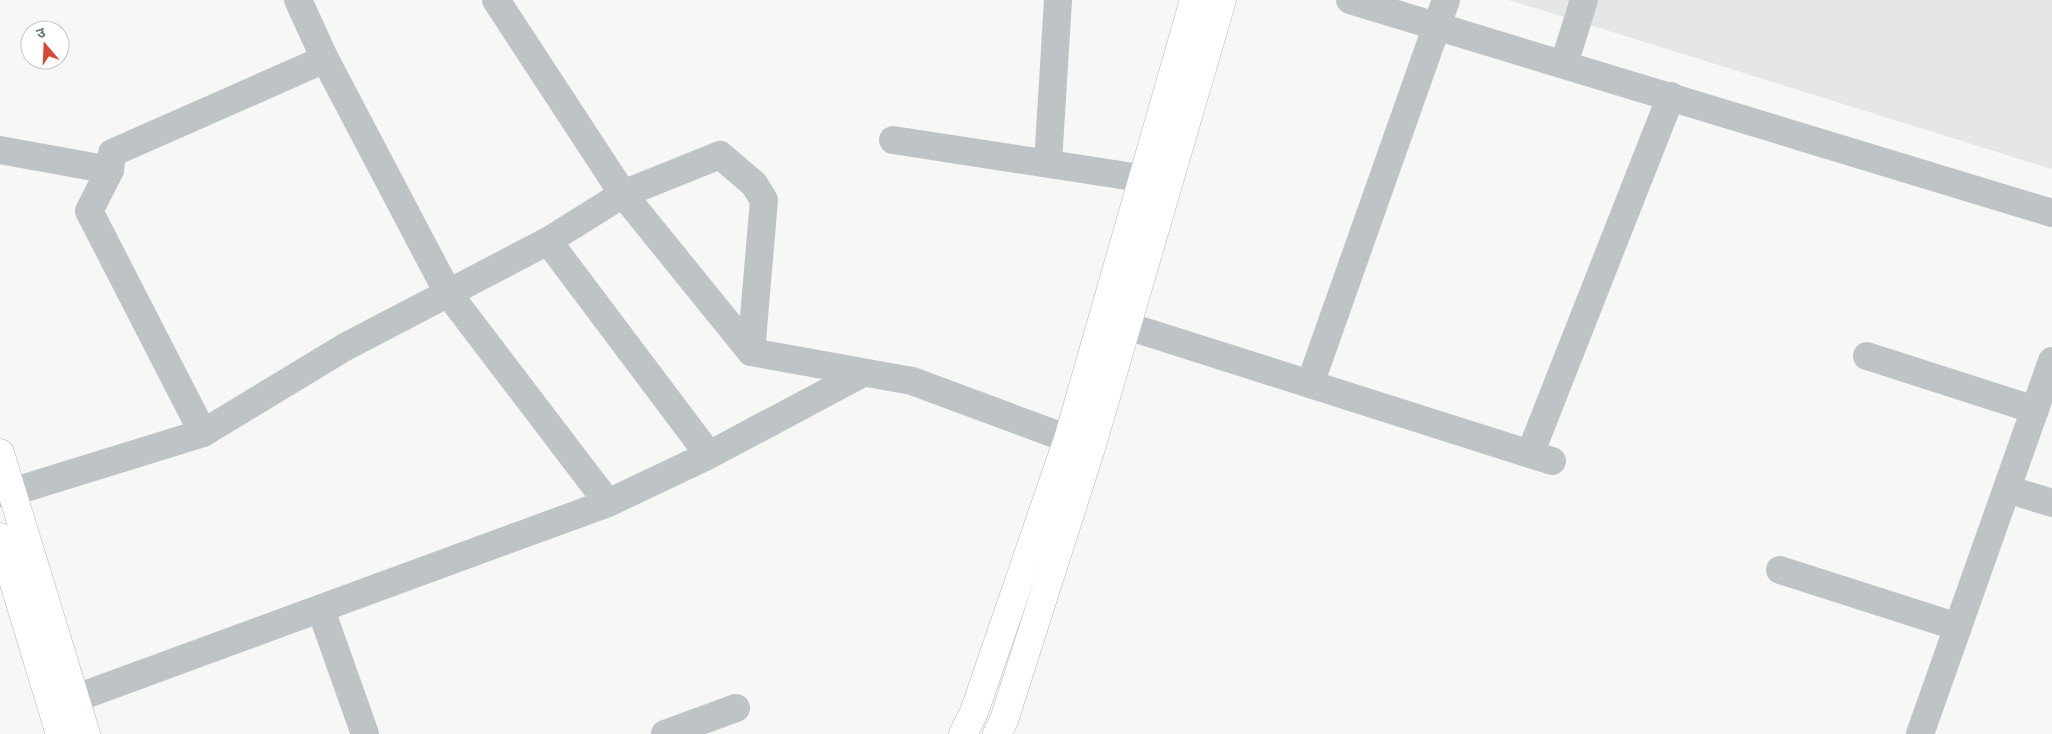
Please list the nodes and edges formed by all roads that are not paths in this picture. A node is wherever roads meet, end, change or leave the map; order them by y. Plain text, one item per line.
1 (298, 0) edge
2 (496, 0) edge
3 (1058, 0) edge
4 (1194, 0) edge
5 (1222, 0) edge
6 (1350, 0) edge
7 (1446, 0) edge
8 (1584, 0) edge
9 (1438, 26) junction
10 (325, 59) junction
11 (1564, 64) junction
12 (1671, 96) junction
13 (893, 140) dead end
14 (0, 150) edge
15 (1048, 163) junction
16 (110, 170) junction
17 (1156, 180) junction
18 (623, 194) junction
19 (2052, 214) edge
20 (548, 241) junction
21 (448, 293) junction
22 (1127, 326) junction
23 (750, 352) junction
24 (1867, 356) dead end
25 (2052, 361) edge
26 (863, 373) junction
27 (1310, 384) junction
28 (2035, 410) junction
29 (203, 433) junction
30 (1080, 443) junction
31 (0, 453) edge
32 (709, 455) junction
33 (2007, 489) junction
34 (6, 492) edge
35 (608, 503) junction
36 (2052, 504) edge
37 (0, 537) edge
38 (1780, 570) dead end
39 (321, 610) junction
40 (1958, 627) junction
41 (64, 703) junction
42 (736, 708) dead end
43 (60, 734) edge
44 (86, 734) edge
45 (365, 734) edge
46 (665, 734) edge
47 (963, 734) edge
48 (998, 734) edge
49 (1920, 734) edge

1 - 10 street
2 - 18 street
3 - 15 street
4 - 17 main road
5 - 17 main road
6 - 9 street
7 - 9 street
8 - 11 street
9 - 11 street
9 - 27 street
10 - 16 street
10 - 21 street
11 - 12 street
12 - 19 street
12 - 27 street
13 - 15 street
14 - 16 street
15 - 17 street
16 - 29 street
17 - 22 main road
17 - 30 main road
18 - 20 street
18 - 23 street
18 - 23 street
20 - 21 street
20 - 32 street
21 - 29 street
21 - 35 street
22 - 27 street
22 - 30 main road
23 - 26 street
24 - 28 street
25 - 28 street
26 - 30 street
26 - 32 street
28 - 33 street
29 - 34 street
30 - 47 main road
30 - 48 main road
31 - 34 main road
32 - 35 street
33 - 36 street
33 - 40 street
34 - 41 main road
35 - 39 street
37 - 41 main road
38 - 40 street
39 - 41 street
39 - 45 street
40 - 49 street
41 - 43 main road
41 - 44 main road
42 - 46 street

